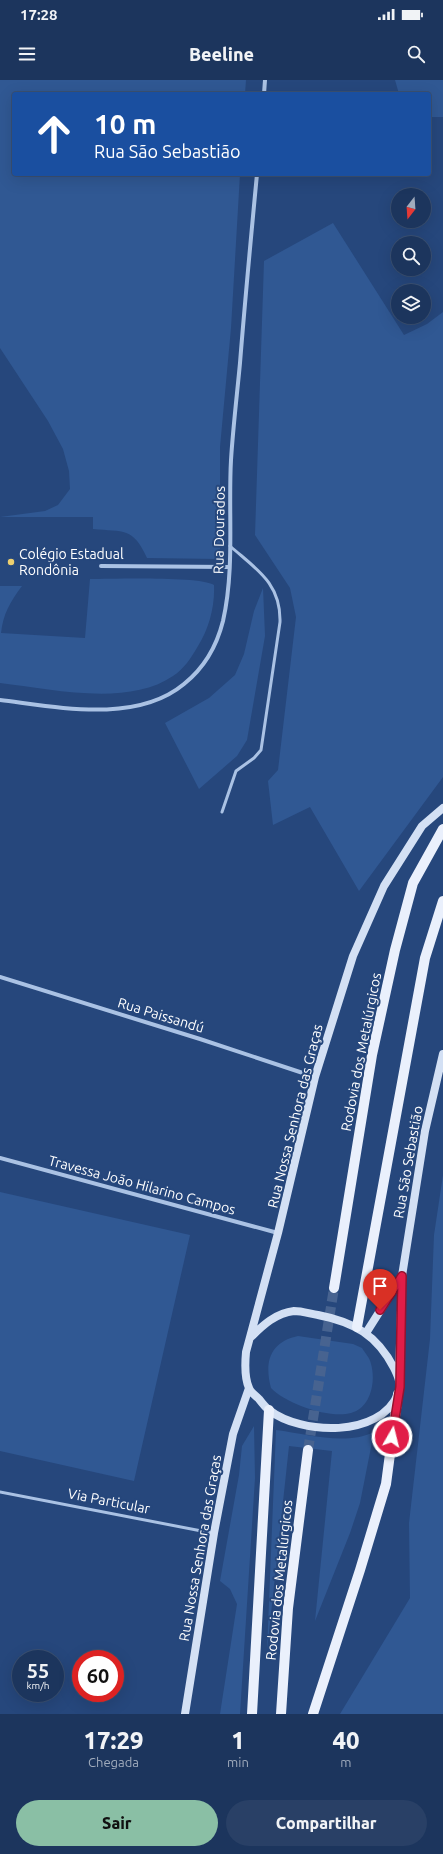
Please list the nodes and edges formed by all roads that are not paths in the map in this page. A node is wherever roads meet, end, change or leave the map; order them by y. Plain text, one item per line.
1 (265, 80) edge
2 (264, 92) edge
3 (257, 176) edge
4 (230, 546) junction
5 (101, 566) dead end
6 (229, 567) junction
7 (0, 700) edge
8 (443, 808) edge
9 (222, 812) dead end
10 (443, 829) edge
11 (443, 900) edge
12 (440, 917) edge
13 (0, 977) edge
14 (443, 1054) edge
15 (315, 1077) junction
16 (0, 1158) edge
17 (278, 1233) junction
18 (402, 1276) junction
19 (334, 1288) tunnel mouth
20 (357, 1327) junction
21 (366, 1333) junction
22 (251, 1337) junction
23 (399, 1378) junction
24 (249, 1388) junction
25 (398, 1394) junction
26 (269, 1410) junction
27 (308, 1450) tunnel mouth
28 (0, 1492) edge
29 (214, 1533) junction
30 (185, 1714) edge
31 (252, 1714) edge
32 (281, 1714) edge
33 (313, 1714) edge

1 - 2 street
3 - 4 street, Rua Dourados
4 - 6 street, Rua Dourados
4 - 9 lane
5 - 6 street
6 - 7 street, Rua Dourados
8 - 15 street, Rua Nossa Senhora das Graças
10 - 19 main road, Rodovia dos Metalúrgicos
11 - 12 main road
12 - 20 main road
13 - 15 street, Rua Paissandú
14 - 18 street, Rua São Sebastião
15 - 17 street, Rua Nossa Senhora das Graças
16 - 17 street, Travessa João Hilarino Campos
17 - 22 street, Rua Nossa Senhora das Graças
18 - 21 street, Rua São Sebastião
18 - 23 street, Rua São Sebastião
20 - 21 street
20 - 22 street
21 - 23 street
22 - 24 street
23 - 25 street
24 - 26 street
24 - 29 street, Rua Nossa Senhora das Graças
25 - 26 street
25 - 33 main road
26 - 31 main road
27 - 32 main road, Rodovia dos Metalúrgicos
28 - 29 lane, Via Particular
29 - 30 street, Rua Nossa Senhora das Graças

